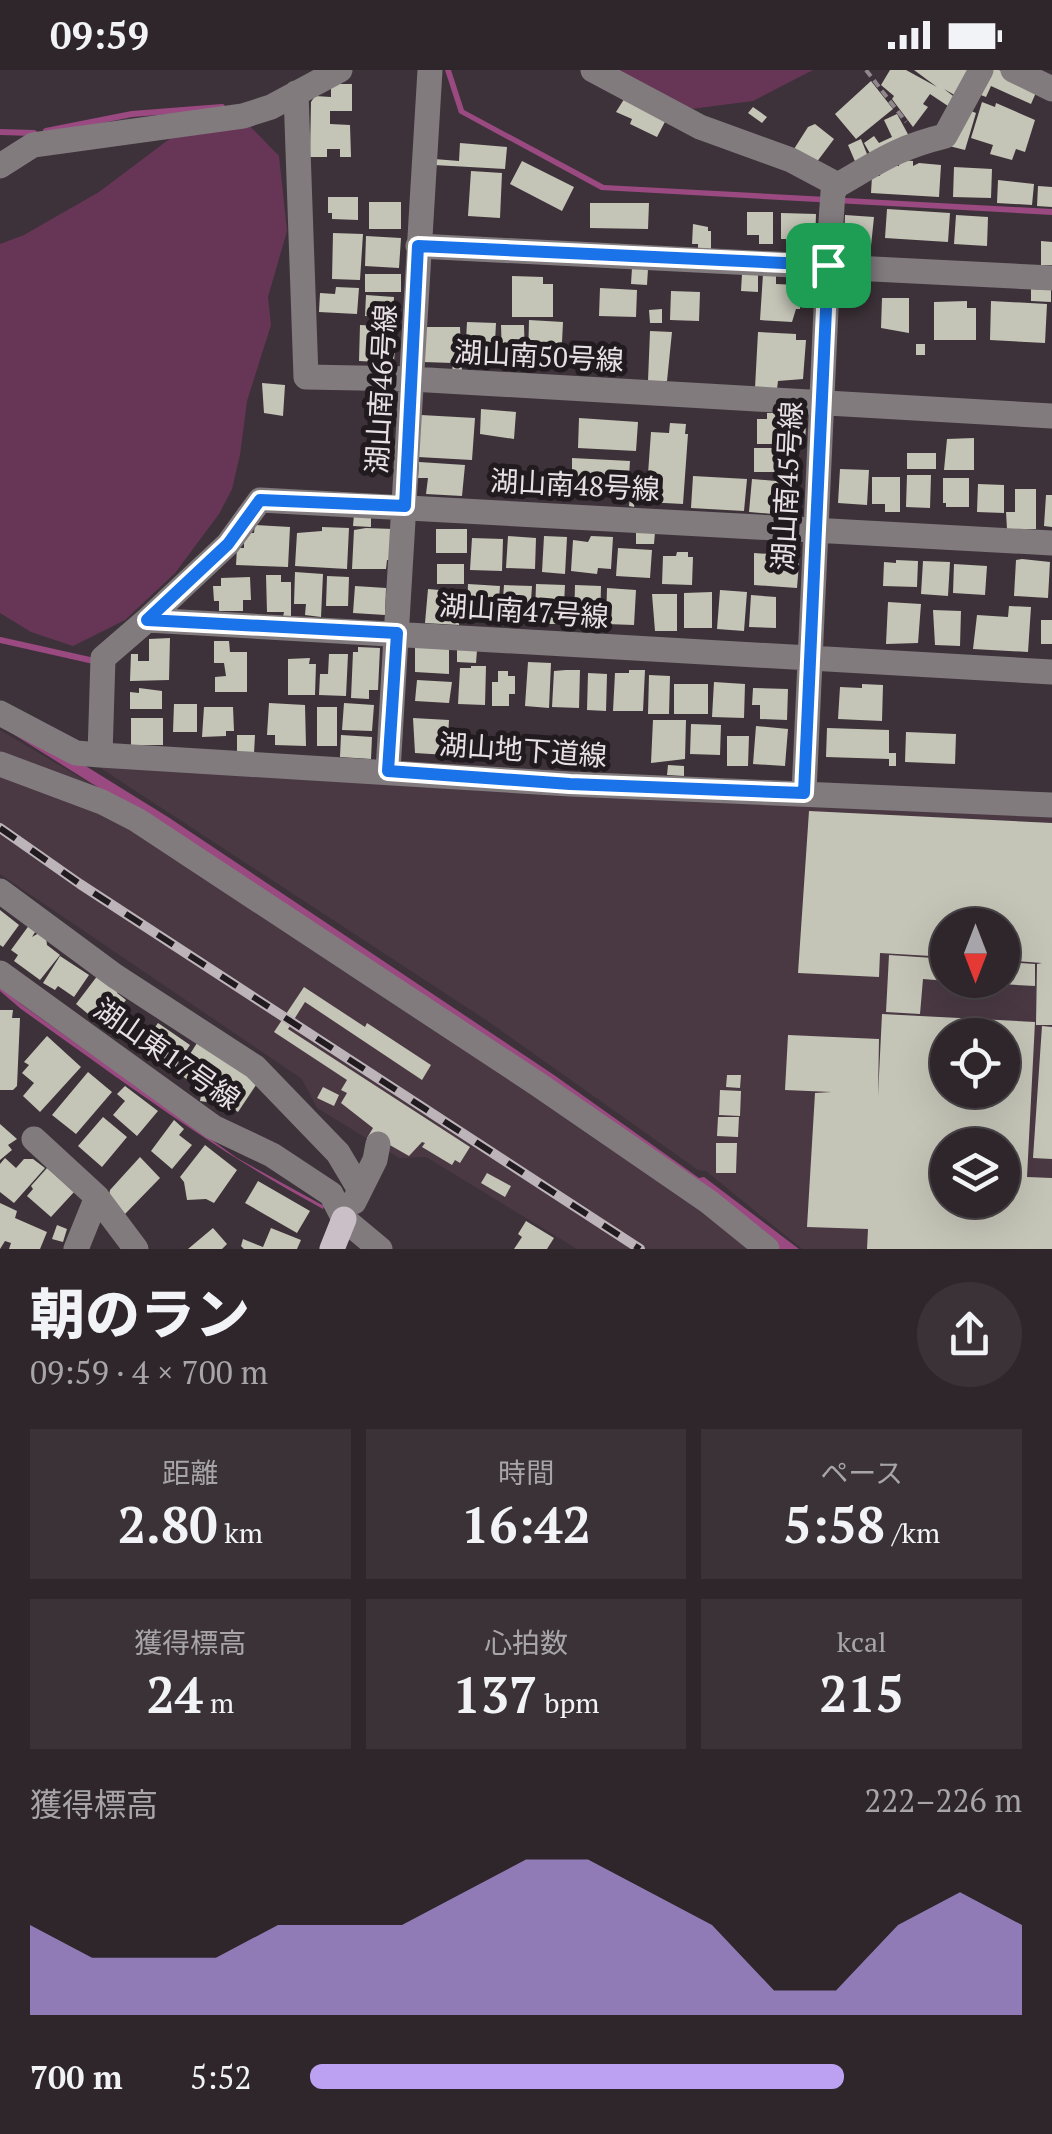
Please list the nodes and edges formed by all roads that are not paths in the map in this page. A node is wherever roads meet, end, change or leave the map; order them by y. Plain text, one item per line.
1 (340, 70) edge
2 (430, 70) edge
3 (593, 70) edge
4 (980, 70) edge
5 (1013, 70) edge
6 (1052, 89) edge
7 (296, 94) junction
8 (0, 144) edge
9 (33, 145) junction
10 (0, 166) edge
11 (838, 185) junction
12 (418, 246) junction
13 (828, 265) junction
14 (1052, 278) edge
15 (411, 379) junction
16 (821, 402) junction
17 (1052, 416) edge
18 (405, 506) junction
19 (815, 529) junction
20 (1052, 543) edge
21 (147, 620) junction
22 (397, 633) junction
23 (808, 660) junction
24 (1052, 672) edge
25 (0, 712) edge
26 (100, 755) junction
27 (0, 764) edge
28 (388, 771) junction
29 (804, 793) junction
30 (1052, 805) edge
31 (0, 891) edge
32 (0, 973) edge
33 (34, 1139) dead end
34 (378, 1144) dead end
35 (360, 1190) junction
36 (97, 1197) junction
37 (344, 1219) junction
38 (76, 1249) edge
39 (136, 1249) edge
40 (332, 1249) edge
41 (380, 1249) edge
42 (767, 1249) edge

1 - 7 street
2 - 12 street, 湖山南46号線
3 - 11 street
4 - 11 street
5 - 6 street
7 - 9 street
7 - 15 street, 湖山南50号線
8 - 9 street
9 - 10 street
11 - 13 street, 湖山南45号線
12 - 13 street
12 - 15 street, 湖山南46号線
13 - 14 street
13 - 16 street, 湖山南45号線
15 - 16 street, 湖山南50号線
15 - 18 street, 湖山南46号線
16 - 17 street, 湖山南50号線
16 - 19 street, 湖山南45号線
18 - 19 street, 湖山南48号線
18 - 21 street, 湖山南48号線
18 - 22 street, 湖山南46号線
19 - 20 street, 湖山南48号線
19 - 23 street, 湖山南45号線
21 - 22 street, 湖山南47号線
21 - 26 street
22 - 23 street, 湖山南47号線
22 - 28 street, 湖山南46号線
23 - 24 street, 湖山南47号線
23 - 29 street, 湖山南45号線
25 - 26 street, 湖山地下道線
26 - 28 street, 湖山地下道線
27 - 42 street
28 - 29 street, 湖山地下道線
29 - 30 street, 湖山地下道線
31 - 35 street
32 - 37 street, 湖山東17号線
33 - 36 street
34 - 35 street
35 - 37 street
36 - 38 street
36 - 39 street
37 - 40 main road
37 - 41 street, 湖山東17号線

